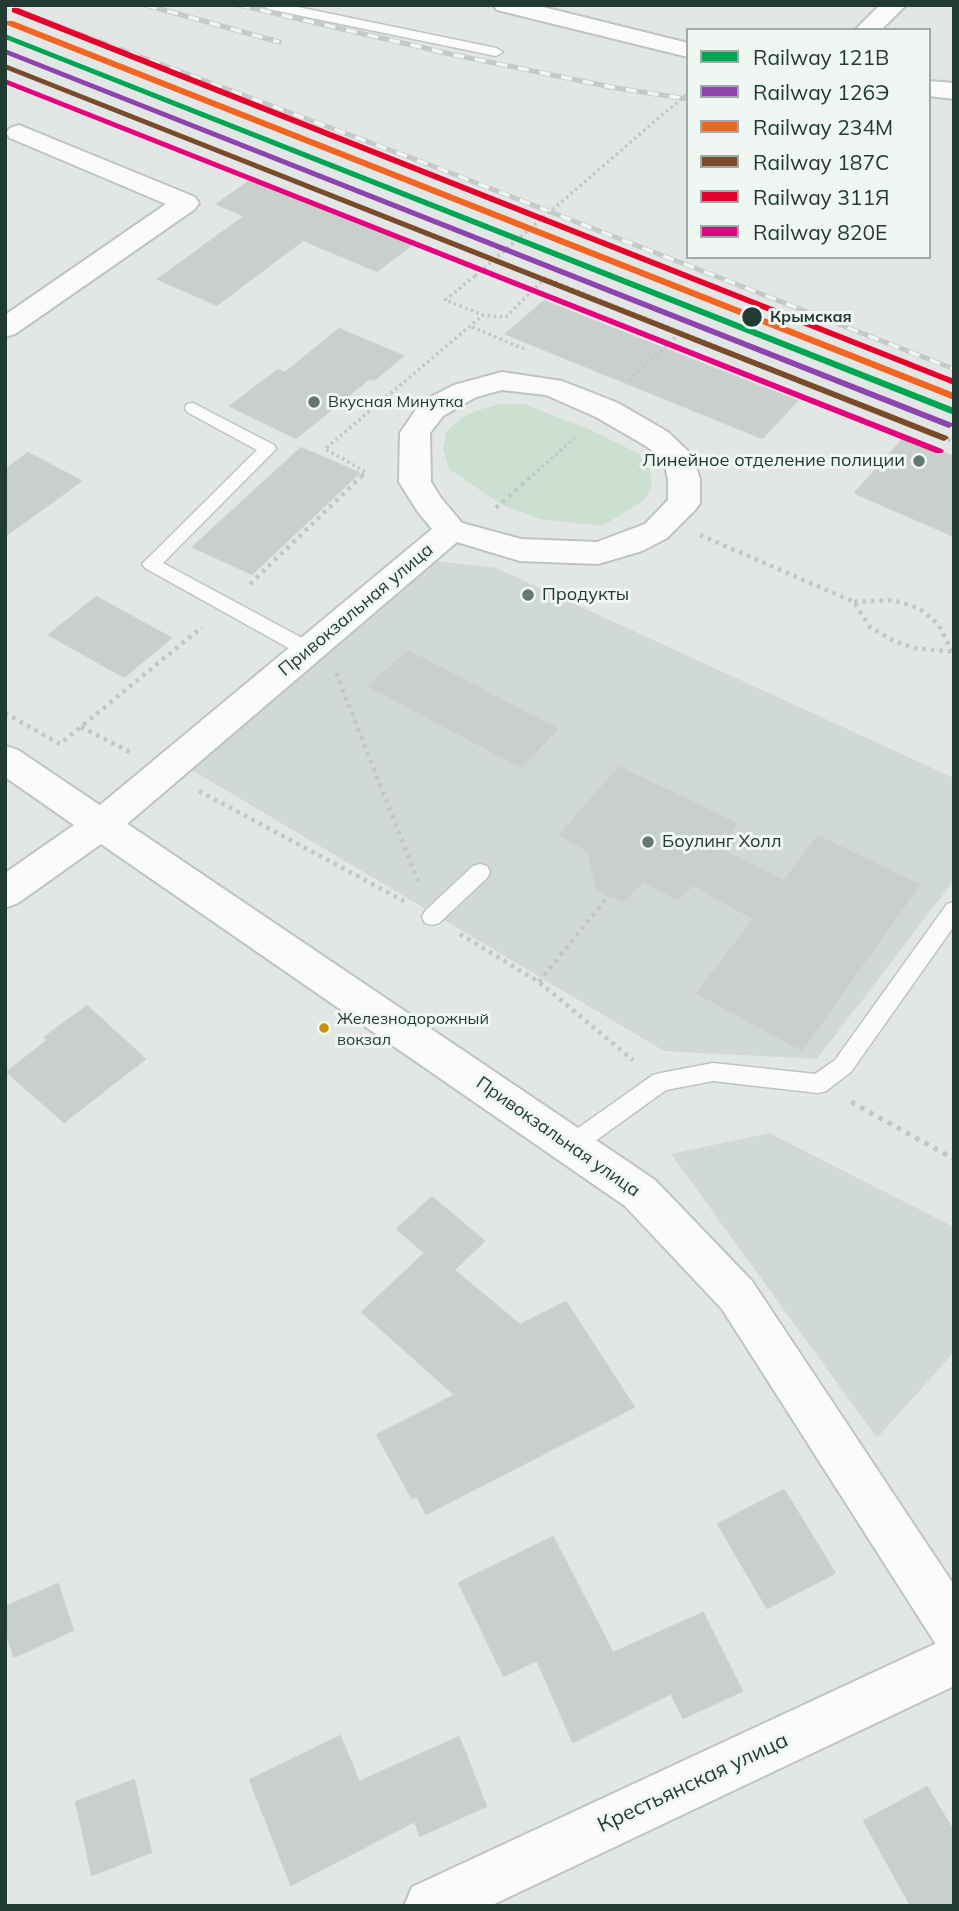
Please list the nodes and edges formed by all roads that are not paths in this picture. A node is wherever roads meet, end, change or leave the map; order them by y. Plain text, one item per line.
1 (268, 5) edge
2 (505, 5) edge
3 (894, 5) edge
4 (869, 28) edge
5 (686, 50) edge
6 (496, 52) dead end
7 (931, 88) edge
8 (954, 91) edge
9 (12, 133) edge
10 (6, 327) edge
11 (193, 408) dead end
12 (451, 530) junction
13 (321, 658) junction
14 (5, 759) edge
15 (101, 825) junction
16 (480, 872) dead end
17 (5, 892) edge
18 (954, 910) edge
19 (432, 916) road end
20 (572, 1144) junction
21 (954, 1629) edge
22 (954, 1660) edge
23 (431, 1906) edge

1 - 6 lane
2 - 5 street
3 - 4 street
7 - 8 street
9 - 10 street
11 - 13 lane
12 - 12 street
12 - 13 street, Привокзальная улица
13 - 15 street, Привокзальная улица
14 - 15 street, Привокзальная улица
15 - 17 street
15 - 20 street, Привокзальная улица
16 - 19 lane
18 - 20 lane
20 - 21 street, Привокзальная улица
22 - 23 street, Крестьянская улица

